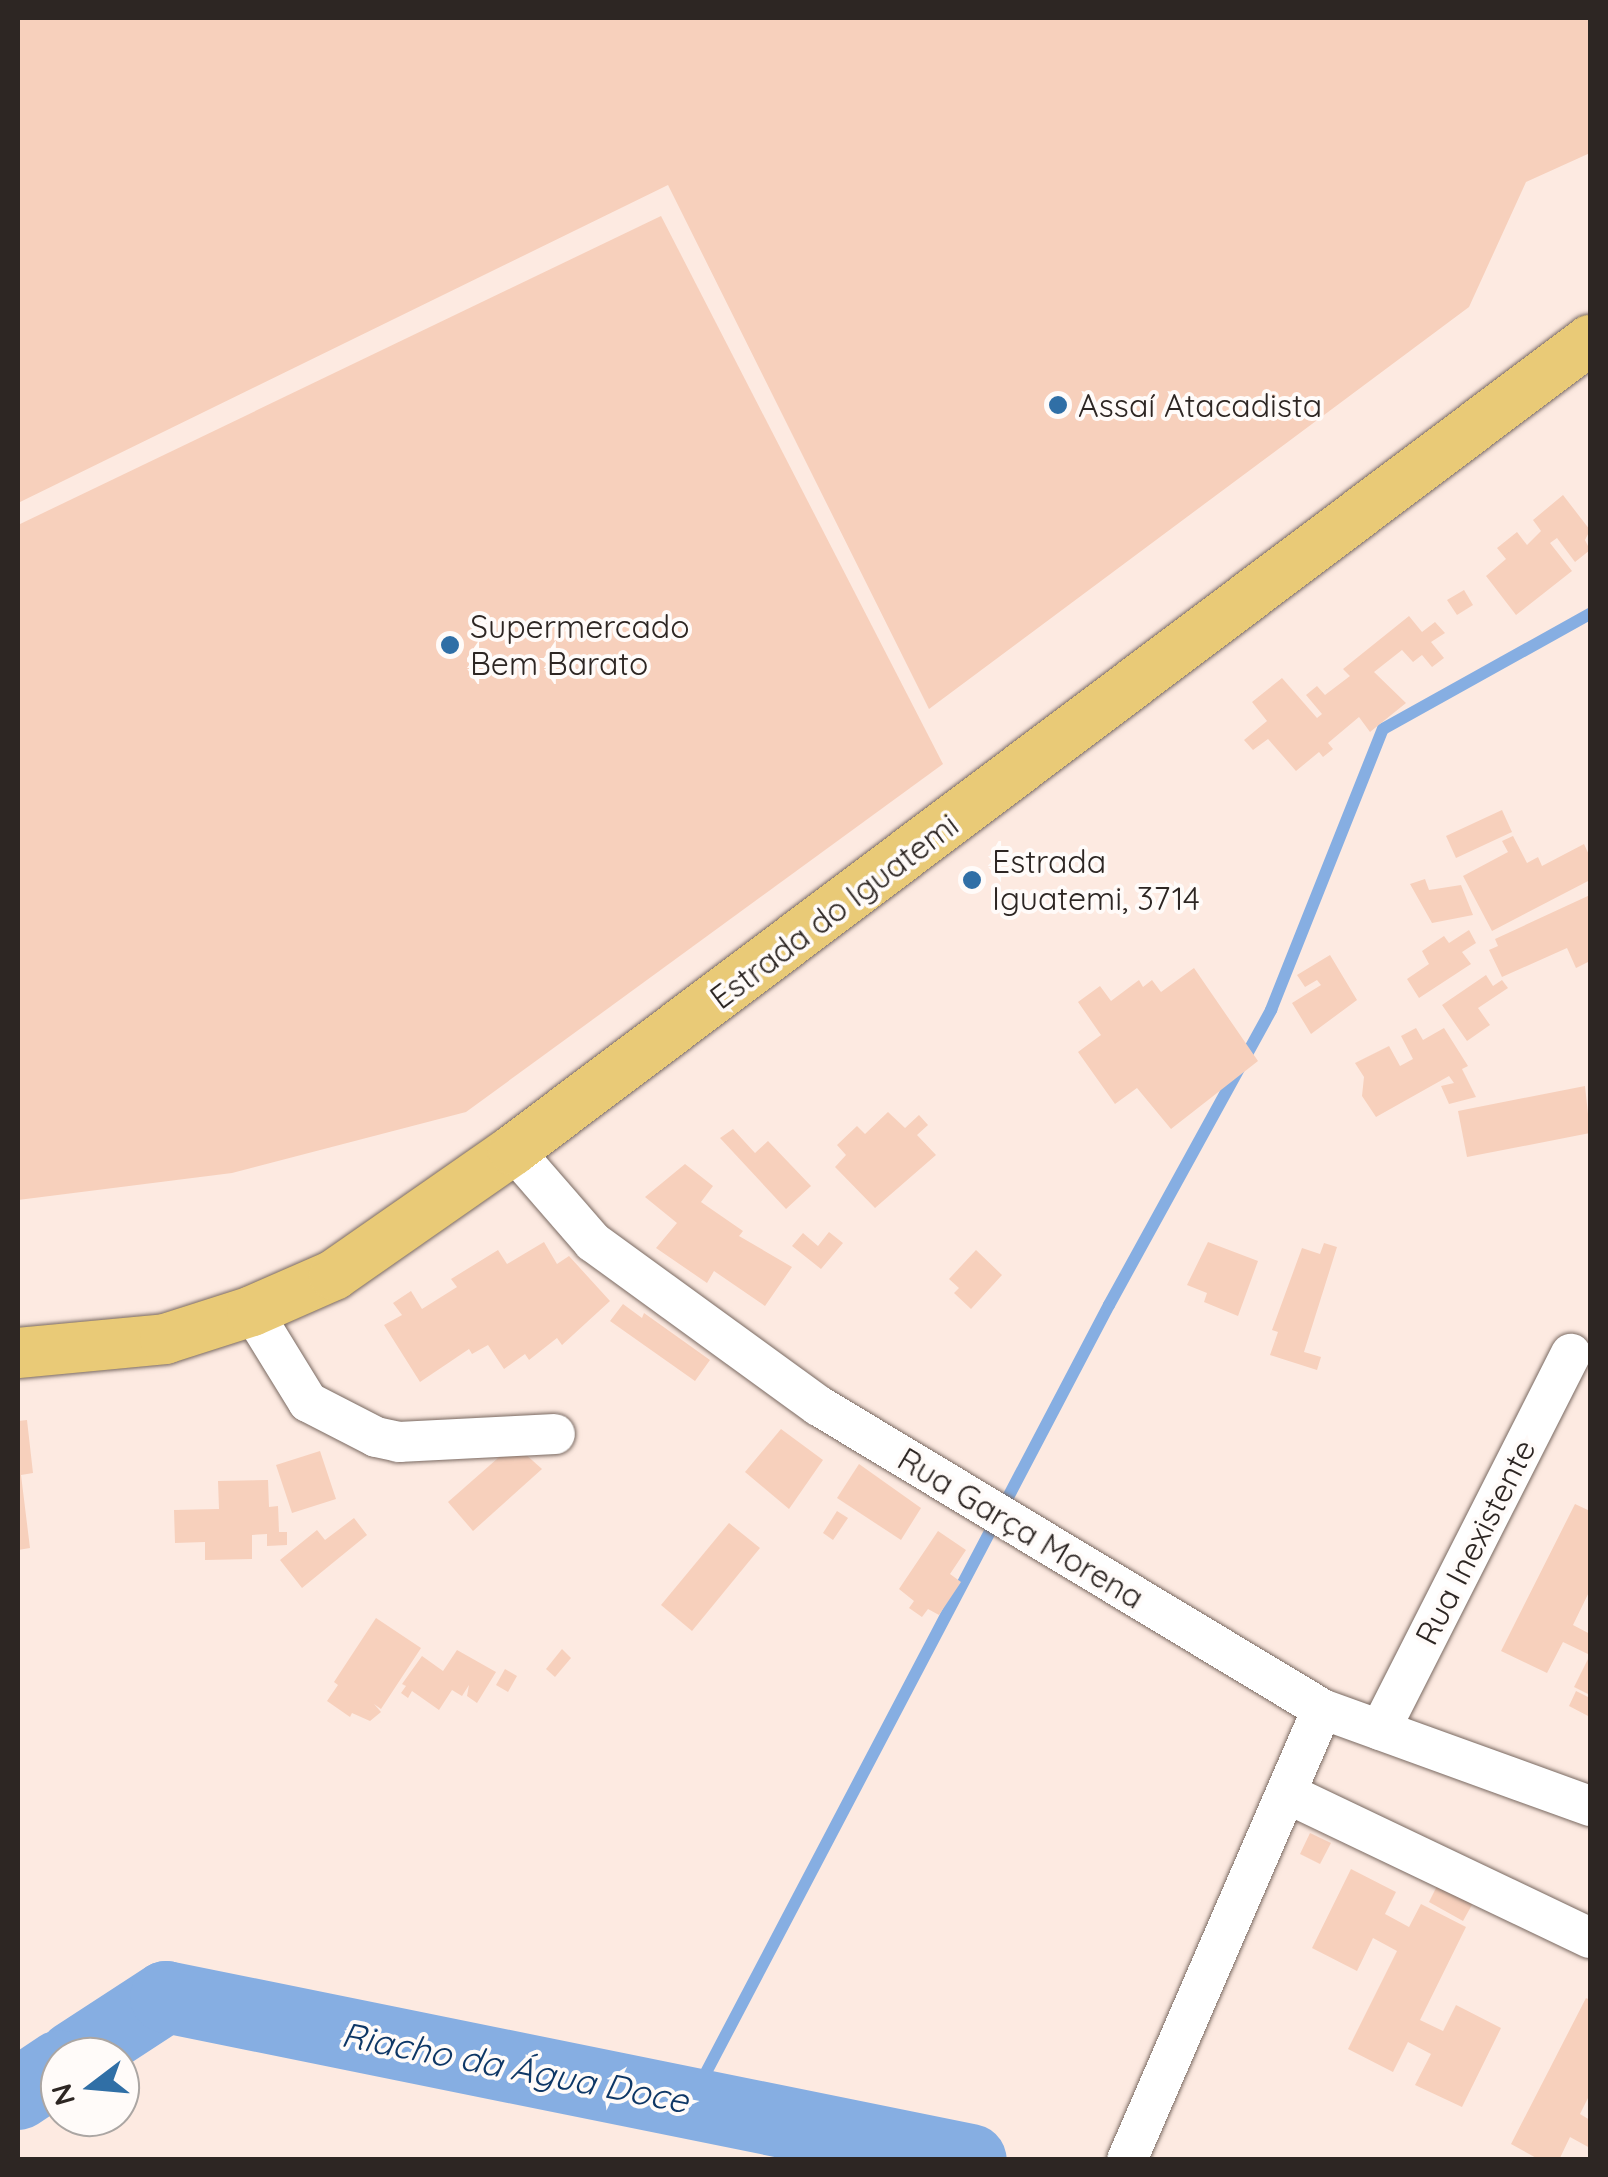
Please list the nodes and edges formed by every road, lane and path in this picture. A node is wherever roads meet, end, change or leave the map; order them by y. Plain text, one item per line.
1 (1590, 340) edge
2 (513, 1150) junction
3 (252, 1311) junction
4 (18, 1353) edge
5 (1571, 1354) dead end
6 (555, 1434) dead end
7 (1322, 1709) junction
8 (1380, 1730) junction
9 (1286, 1793) junction
10 (1590, 1806) edge
11 (1590, 1938) edge
12 (1127, 2160) edge

1 - 2 main road, Estrada do Iguatemi
2 - 3 main road, Estrada do Iguatemi
2 - 7 street, Rua Garça Morena
3 - 4 main road, Estrada do Iguatemi
3 - 6 street
5 - 8 street, Rua Inexistente
7 - 8 street, Rua Garça Morena
7 - 9 street
8 - 10 street, Rua Garça Morena
9 - 11 street
9 - 12 street

